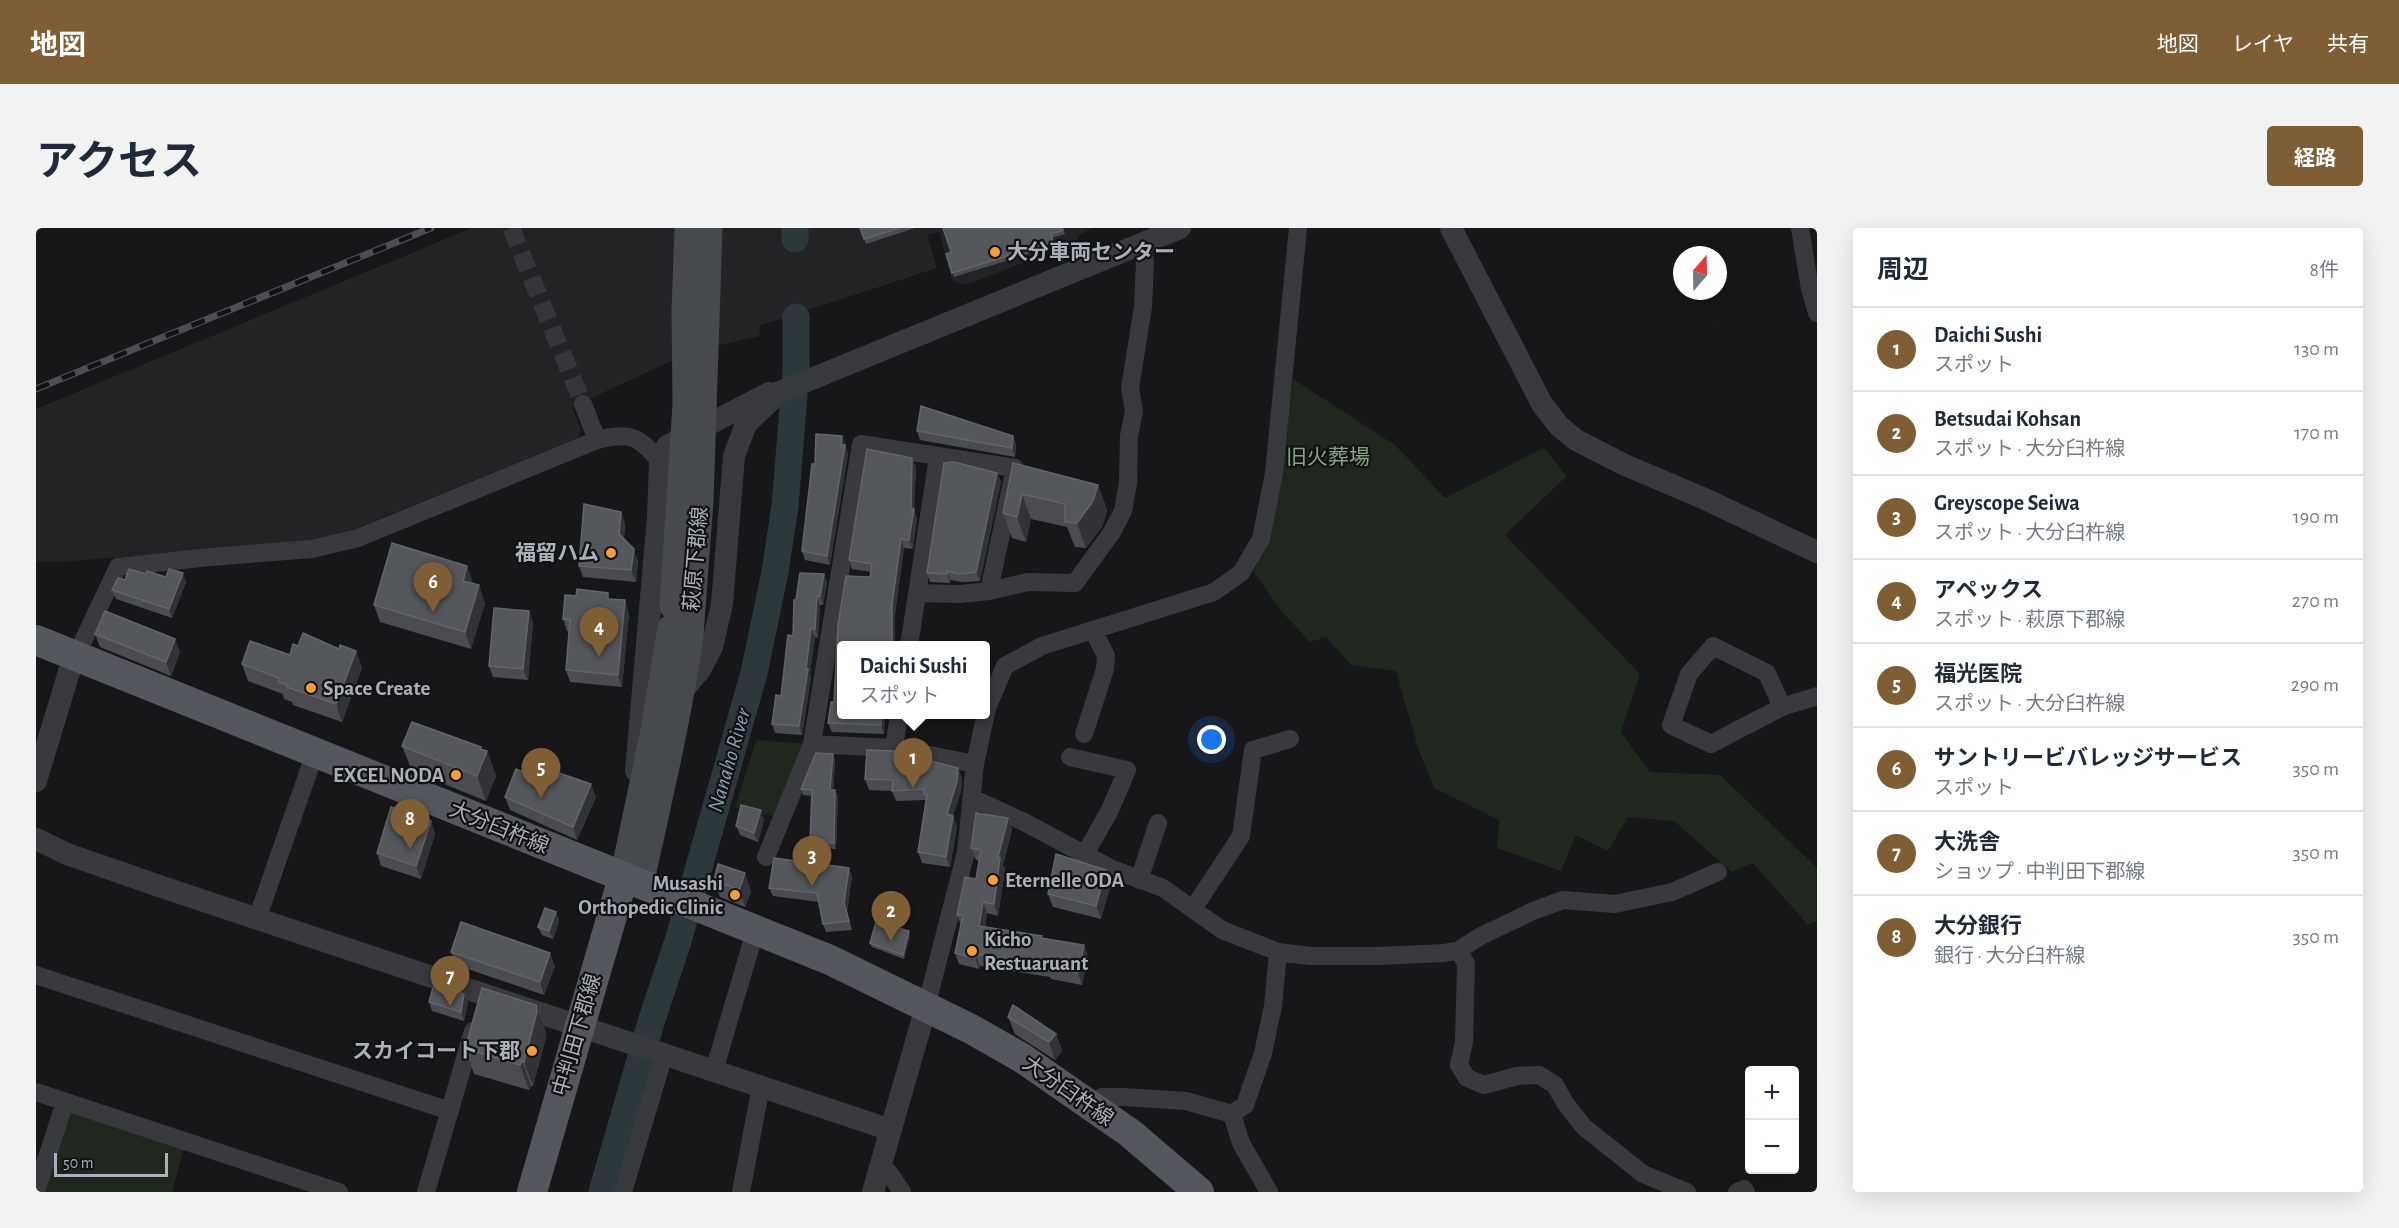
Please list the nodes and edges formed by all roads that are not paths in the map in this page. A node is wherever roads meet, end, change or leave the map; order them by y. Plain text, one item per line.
1 (688, 228) edge
2 (709, 228) edge
3 (1180, 228) edge
4 (1298, 228) edge
5 (1452, 228) edge
6 (1800, 228) edge
7 (1142, 242) junction
8 (1817, 313) edge
9 (770, 396) junction
10 (583, 404) tunnel mouth
11 (597, 440) junction
12 (938, 457) junction
13 (660, 460) junction
14 (1817, 552) edge
15 (989, 591) junction
16 (917, 593) junction
17 (1093, 630) junction
18 (680, 632) junction
19 (36, 640) edge
20 (910, 641) edge
21 (36, 658) edge
22 (72, 664) junction
23 (682, 691) junction
24 (1817, 696) edge
25 (990, 701) edge
26 (1782, 707) junction
27 (898, 719) edge
28 (985, 719) edge
29 (1084, 734) dead end
30 (1290, 739) dead end
31 (812, 744) junction
32 (894, 748) junction
33 (1070, 757) dead end
34 (312, 760) junction
35 (975, 764) junction
36 (36, 781) edge
37 (640, 797) junction
38 (972, 798) junction
39 (1158, 823) dead end
40 (36, 839) edge
41 (1085, 854) junction
42 (766, 857) dead end
43 (1718, 872) dead end
44 (1139, 880) junction
45 (629, 890) junction
46 (1193, 909) junction
47 (702, 918) junction
48 (257, 919) junction
49 (751, 945) junction
50 (1459, 950) junction
51 (1278, 952) junction
52 (36, 975) edge
53 (483, 995) junction
54 (926, 1007) junction
55 (587, 1030) junction
56 (662, 1054) junction
57 (714, 1071) junction
58 (761, 1086) junction
59 (36, 1092) edge
60 (65, 1102) junction
61 (1090, 1104) junction
62 (450, 1111) junction
63 (1232, 1113) junction
64 (891, 1130) junction
65 (880, 1165) junction
66 (36, 1191) edge
67 (339, 1192) edge
68 (426, 1192) edge
69 (532, 1192) edge
70 (551, 1192) edge
71 (623, 1192) edge
72 (741, 1192) edge
73 (873, 1192) edge
74 (902, 1192) edge
75 (1198, 1192) edge
76 (1269, 1192) edge
77 (1687, 1192) edge
78 (1737, 1192) edge
79 (1746, 1192) edge

1 - 18 main road, 萩原下郡線, bridge
2 - 18 main road, 萩原下郡線, bridge
3 - 7 street
4 - 17 street
5 - 14 street
6 - 8 street
7 - 9 street
7 - 15 street
9 - 13 street
9 - 23 street
10 - 11 street
11 - 13 street
11 - 22 street
12 - 15 street
12 - 16 street
12 - 31 street
13 - 37 street
15 - 16 street
16 - 20 street
17 - 25 street
17 - 29 street
18 - 23 main road, 萩原下郡線
18 - 37 main road, 萩原下郡線
19 - 22 main road, 大分臼杵線
21 - 22 main road, 大分臼杵線
22 - 34 main road, 大分臼杵線
22 - 36 street
23 - 45 main road, 萩原下郡線
24 - 26 street
26 - 26 street
27 - 32 street
28 - 35 street
30 - 46 street
31 - 32 street
31 - 42 street
32 - 35 street
33 - 41 street
34 - 45 main road, 大分臼杵線
34 - 48 street
35 - 38 street
37 - 45 main road, 萩原下郡線
38 - 41 street
38 - 54 street
39 - 44 street
40 - 48 street
41 - 44 street
43 - 50 street
44 - 46 street
45 - 47 main road, 大分臼杵線
45 - 55 main road, 中判田下郡線
46 - 51 street
47 - 49 main road, 大分臼杵線
47 - 54 main road, 大分臼杵線
48 - 53 street
49 - 54 main road, 大分臼杵線
49 - 57 street
50 - 51 street
50 - 77 street
51 - 63 street
52 - 62 street
53 - 55 street
53 - 62 street
54 - 61 main road, 大分臼杵線
54 - 64 street
55 - 56 street
55 - 69 main road, 中判田下郡線
55 - 70 main road, 中判田下郡線
56 - 57 street
56 - 71 street
57 - 58 street
58 - 64 street
58 - 72 street
59 - 60 street
60 - 66 street
60 - 67 street
61 - 63 street
61 - 75 main road, 大分臼杵線
62 - 68 street
63 - 76 street
64 - 65 street
65 - 73 street
65 - 74 street
78 - 79 street

